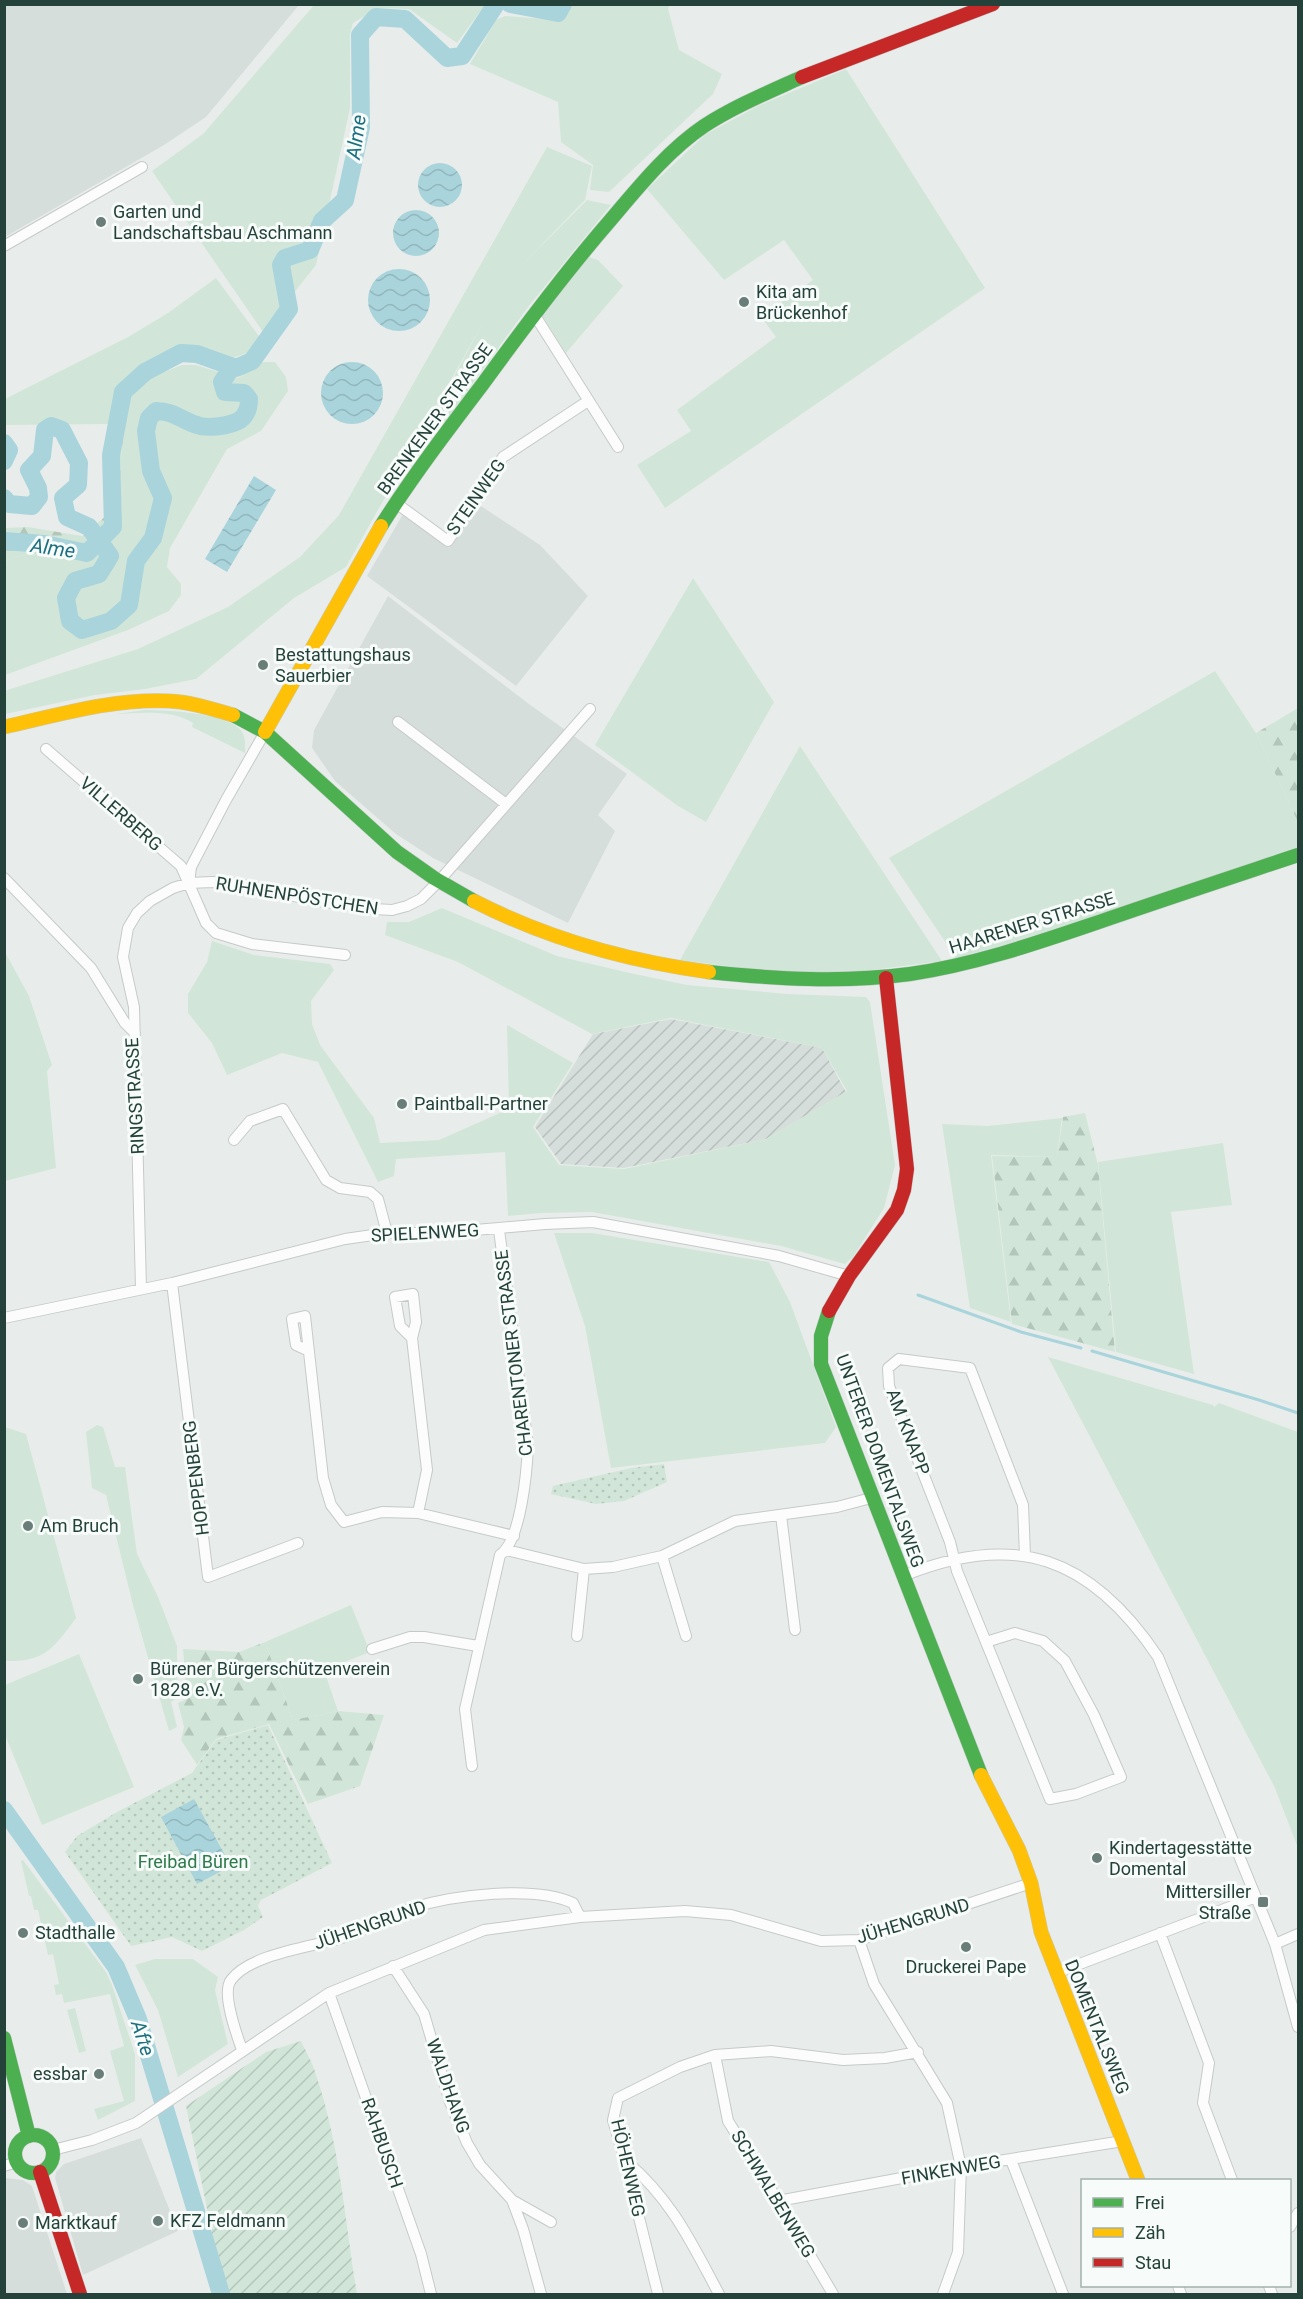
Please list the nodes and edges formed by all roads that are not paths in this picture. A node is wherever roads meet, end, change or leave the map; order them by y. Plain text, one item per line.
1 (993, 4) edge
2 (142, 167) dead end
3 (4, 246) edge
4 (534, 314) junction
5 (588, 401) junction
6 (618, 447) dead end
7 (396, 503) junction
8 (590, 709) dead end
9 (398, 722) dead end
10 (4, 727) edge
11 (266, 732) junction
12 (46, 749) dead end
13 (506, 804) junction
14 (1299, 855) edge
15 (4, 878) edge
16 (439, 881) junction
17 (189, 883) junction
18 (345, 955) dead end
19 (886, 978) junction
20 (135, 1033) junction
21 (234, 1140) dead end
22 (499, 1230) junction
23 (387, 1233) junction
24 (849, 1276) junction
25 (172, 1283) junction
26 (141, 1289) junction
27 (4, 1318) edge
28 (412, 1338) dead end
29 (309, 1351) dead end
30 (871, 1498) junction
31 (418, 1513) junction
32 (781, 1515) junction
33 (514, 1536) junction
34 (298, 1543) dead end
35 (507, 1550) junction
36 (662, 1556) junction
37 (1025, 1556) junction
38 (954, 1558) junction
39 (584, 1569) junction
40 (903, 1576) junction
41 (795, 1630) dead end
42 (576, 1636) dead end
43 (686, 1636) dead end
44 (986, 1642) junction
45 (478, 1646) junction
46 (372, 1649) dead end
47 (472, 1766) dead end
48 (1031, 1883) junction
49 (1256, 1898) junction
50 (580, 1917) junction
51 (1160, 1933) junction
52 (1299, 1934) edge
53 (859, 1940) junction
54 (1275, 1944) junction
55 (393, 1966) junction
56 (1056, 1973) junction
57 (329, 1993) junction
58 (1299, 2027) edge
59 (4, 2038) edge
60 (242, 2050) junction
61 (918, 2052) junction
62 (715, 2055) junction
63 (29, 2136) junction
64 (1123, 2141) junction
65 (52, 2150) junction
66 (1011, 2160) junction
67 (625, 2161) junction
68 (11, 2164) edge
69 (961, 2167) junction
70 (40, 2172) junction
71 (1137, 2179) edge
72 (1231, 2179) edge
73 (512, 2200) junction
74 (778, 2201) junction
75 (551, 2222) dead end
76 (80, 2295) edge
77 (431, 2295) edge
78 (541, 2295) edge
79 (658, 2295) edge
80 (719, 2295) edge
81 (833, 2295) edge
82 (943, 2295) edge
83 (1063, 2295) edge

1 - 4 main road, BRENKENER STRASSE
2 - 3 street
4 - 5 street
4 - 7 main road, BRENKENER STRASSE
5 - 6 street
5 - 7 street, STEINWEG
7 - 11 main road, BRENKENER STRASSE
8 - 13 street, RUHNENPÖSTCHEN
9 - 13 street
10 - 11 main road, HAARENER STRASSE
11 - 16 main road, HAARENER STRASSE
11 - 17 street, BRENKENER STRASSE
12 - 17 street, VILLERBERG
13 - 16 street, RUHNENPÖSTCHEN
14 - 19 main road, HAARENER STRASSE
15 - 20 street, RINGSTRASSE
16 - 17 street, RUHNENPÖSTCHEN
16 - 19 main road, HAARENER STRASSE
17 - 18 street, RUHNENPÖSTCHEN
17 - 20 street
19 - 24 main road, UNTERER DOMENTALSWEG
20 - 26 street, RINGSTRASSE
21 - 23 street
22 - 23 street, SPIELENWEG
22 - 24 street, SPIELENWEG
22 - 33 street, CHARENTONER STRASSE
23 - 25 street, SPIELENWEG
24 - 30 main road, UNTERER DOMENTALSWEG
25 - 26 street, SPIELENWEG
25 - 34 street, HOPPENBERG
26 - 27 street, SPIELENWEG
28 - 31 street
29 - 31 street
30 - 32 street
30 - 40 main road, UNTERER DOMENTALSWEG
31 - 33 street
32 - 36 street
32 - 41 street
33 - 35 street, CHARENTONER STRASSE
35 - 39 street
35 - 45 street, CHARENTONER STRASSE
36 - 39 street
36 - 43 street
37 - 38 street
37 - 38 street, AM KNAPP
37 - 49 street
38 - 40 street
38 - 44 street
39 - 42 street
40 - 48 main road, UNTERER DOMENTALSWEG
44 - 44 street
45 - 46 street
45 - 47 street, CHARENTONER STRASSE
48 - 53 street, JÜHENGRUND
48 - 56 main road, DOMENTALSWEG
49 - 51 street
49 - 54 street
50 - 53 street, JÜHENGRUND
50 - 55 street, JÜHENGRUND
50 - 60 street, JÜHENGRUND
51 - 56 street
51 - 72 street
52 - 54 street
53 - 61 street
54 - 58 street
55 - 57 street, JÜHENGRUND
55 - 73 street, WALDHANG
56 - 64 main road, DOMENTALSWEG
57 - 60 street, JÜHENGRUND
57 - 77 street, RAHBUSCH
59 - 63 main road
60 - 65 street, JÜHENGRUND
61 - 62 street, HÖHENWEG
61 - 69 street
62 - 67 street, HÖHENWEG
62 - 74 street, SCHWALBENWEG
63 - 65 main road
63 - 68 main road
64 - 66 street, FINKENWEG
64 - 71 main road, DOMENTALSWEG
65 - 70 main road
66 - 69 street, FINKENWEG
66 - 83 street
67 - 79 street, HÖHENWEG
67 - 80 street
68 - 70 main road
69 - 74 street, FINKENWEG
69 - 82 street
70 - 76 main road
73 - 75 street, WALDHANG
73 - 78 street, WALDHANG
74 - 81 street, SCHWALBENWEG

